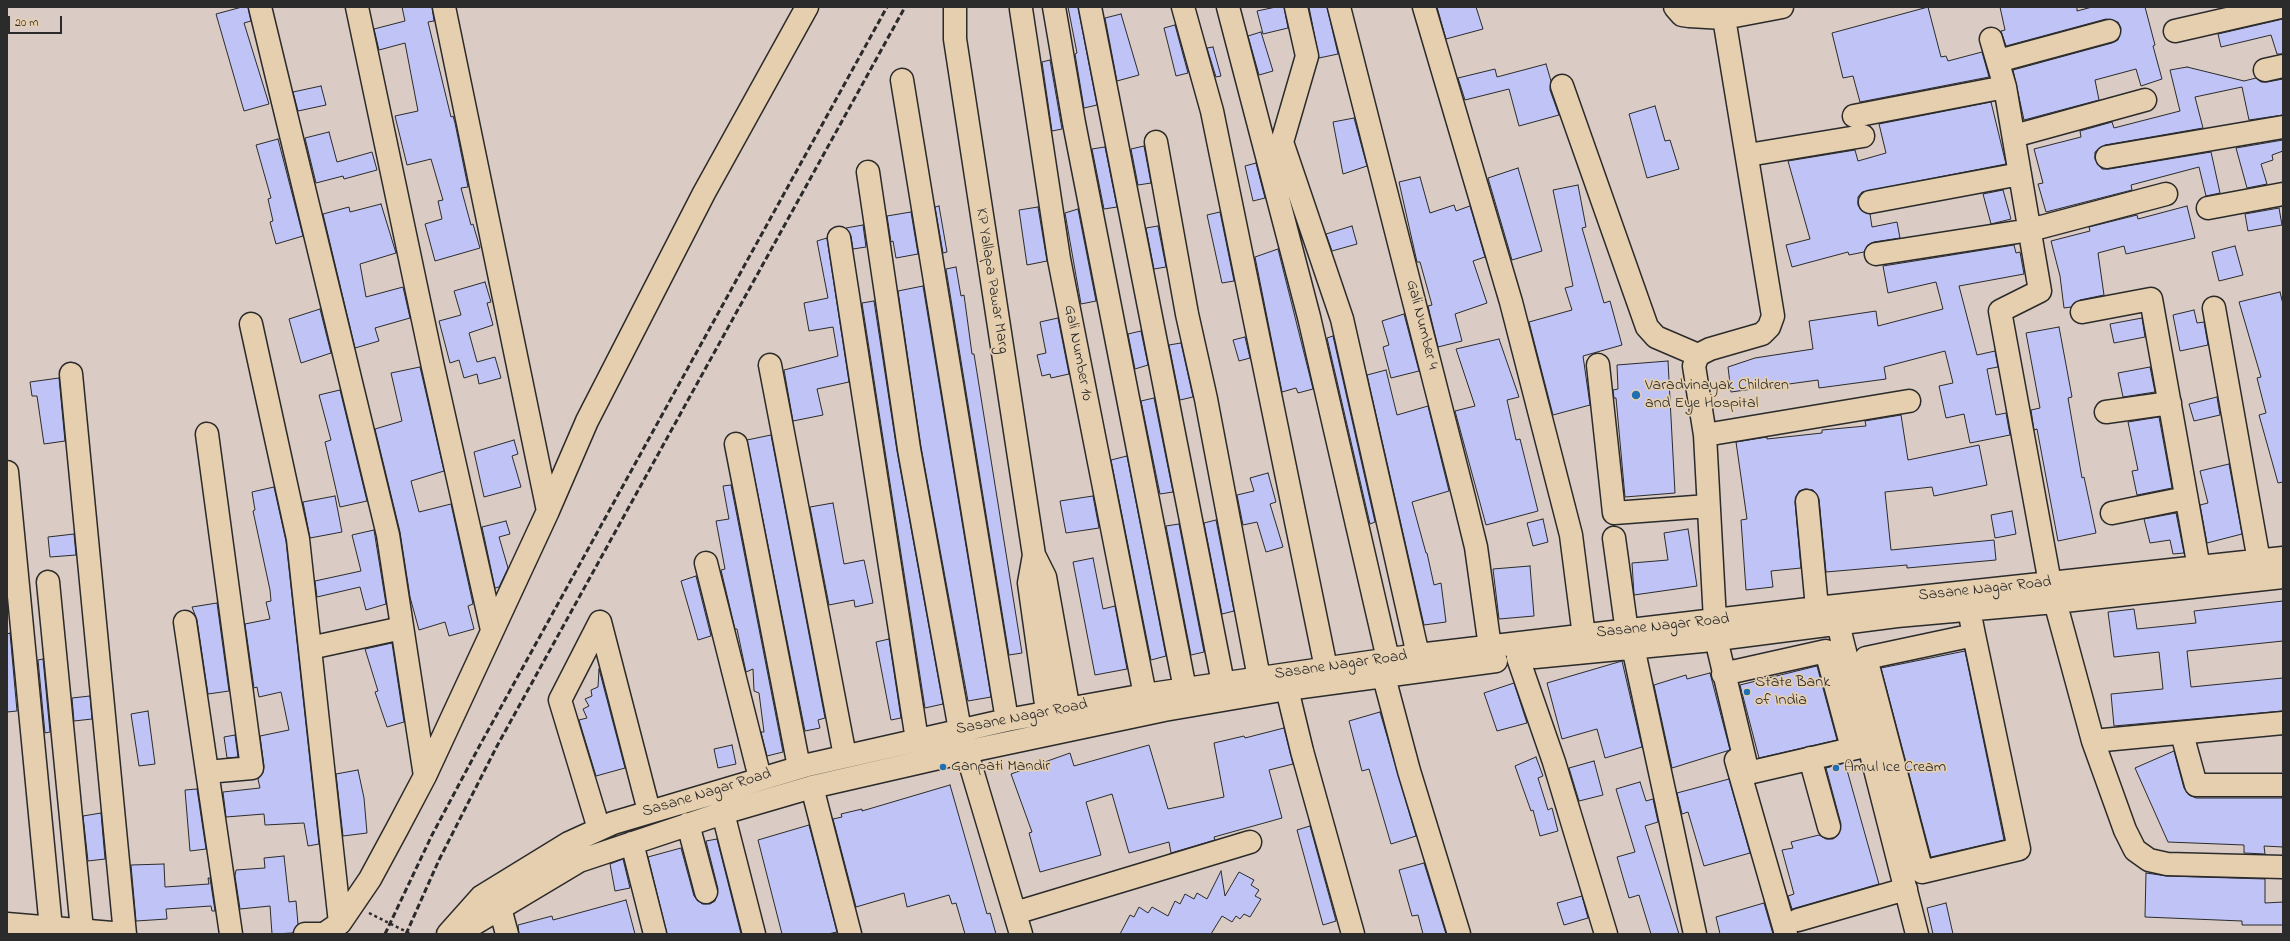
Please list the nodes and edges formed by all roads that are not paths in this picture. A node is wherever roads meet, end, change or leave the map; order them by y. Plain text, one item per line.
1 (260, 7) edge
2 (356, 7) edge
3 (444, 7) edge
4 (807, 7) edge
5 (955, 7) edge
6 (1054, 7) edge
7 (1090, 7) edge
8 (1183, 7) edge
9 (1228, 7) edge
10 (1296, 7) edge
11 (1339, 7) edge
12 (1424, 7) edge
13 (1675, 7) edge
14 (1782, 7) edge
15 (2280, 7) edge
16 (1021, 9) dead end
17 (1724, 18) junction
18 (2175, 31) dead end
19 (2109, 32) dead end
20 (1991, 39) dead end
21 (1998, 61) junction
22 (902, 80) dead end
23 (1562, 86) dead end
24 (2005, 87) junction
25 (2145, 100) dead end
26 (1854, 116) dead end
27 (2283, 127) edge
28 (1864, 136) dead end
29 (2014, 136) junction
30 (1156, 142) dead end
31 (1748, 155) junction
32 (2107, 157) dead end
33 (868, 172) dead end
34 (2020, 174) junction
35 (2166, 194) dead end
36 (2283, 194) edge
37 (1870, 202) dead end
38 (2208, 208) dead end
39 (2030, 230) junction
40 (840, 238) dead end
41 (1876, 254) dead end
42 (2214, 308) dead end
43 (2082, 312) dead end
44 (251, 324) dead end
45 (1698, 355) junction
46 (770, 365) dead end
47 (1598, 365) dead end
48 (71, 374) dead end
49 (1909, 401) dead end
50 (2170, 403) junction
51 (2106, 412) dead end
52 (207, 434) dead end
53 (1705, 435) junction
54 (736, 444) dead end
55 (7, 472) edge
56 (2186, 498) junction
57 (1807, 501) dead end
58 (1708, 506) junction
59 (548, 511) junction
60 (2112, 513) dead end
61 (1614, 538) dead end
62 (1034, 555) junction
63 (2283, 558) edge
64 (2259, 560) junction
65 (706, 564) dead end
66 (2199, 568) junction
67 (2283, 577) edge
68 (48, 582) dead end
69 (2053, 592) junction
70 (1817, 608) junction
71 (1969, 610) junction
72 (185, 622) dead end
73 (1838, 624) junction
74 (402, 628) junction
75 (492, 630) junction
76 (1711, 634) junction
77 (1974, 635) junction
78 (1584, 636) junction
79 (1630, 639) junction
80 (1490, 647) junction
81 (310, 648) junction
82 (1418, 655) junction
83 (1518, 658) junction
84 (1384, 665) junction
85 (1326, 668) junction
86 (1724, 674) junction
87 (1259, 678) junction
88 (1223, 684) junction
89 (1185, 689) junction
90 (1287, 689) junction
91 (1145, 695) junction
92 (1068, 708) junction
93 (1047, 712) junction
94 (1007, 720) junction
95 (2283, 723) edge
96 (1072, 729) junction
97 (960, 730) junction
98 (1050, 733) junction
99 (2182, 734) junction
100 (917, 740) junction
101 (2093, 742) junction
102 (1860, 746) junction
103 (965, 752) junction
104 (845, 756) junction
105 (1810, 758) junction
106 (799, 767) junction
107 (207, 772) junction
108 (425, 776) junction
109 (760, 778) junction
110 (2283, 784) edge
111 (812, 787) junction
112 (649, 811) junction
113 (723, 813) junction
114 (688, 824) junction
115 (1829, 827) dead end
116 (599, 829) junction
117 (1250, 842) dead end
118 (632, 843) junction
119 (2283, 867) edge
120 (1906, 889) junction
121 (706, 892) dead end
122 (1015, 913) junction
123 (496, 918) edge
124 (7, 924) edge
125 (1792, 927) edge
126 (51, 928) junction
127 (332, 929) edge
128 (82, 930) junction
129 (125, 934) edge
130 (231, 934) edge
131 (305, 934) edge
132 (321, 934) edge
133 (448, 934) edge
134 (457, 934) edge
135 (508, 934) edge
136 (655, 934) edge
137 (754, 934) edge
138 (850, 934) edge
139 (1021, 934) edge
140 (1354, 934) edge
141 (1459, 934) edge
142 (1606, 934) edge
143 (1695, 934) edge
144 (1917, 934) edge

1 - 74 street
2 - 75 street
3 - 59 street
4 - 59 street
5 - 62 street, KP Yallapa Pawar Marg
6 - 89 street
7 - 88 street
8 - 85 street
9 - 84 street
10 - 82 street
11 - 80 street, Gali Number 4
12 - 78 street
13 - 17 street
14 - 17 street
15 - 18 street
16 - 91 street, Gali Number 10
17 - 31 street
19 - 21 street
20 - 21 street
21 - 24 street
22 - 94 street
23 - 45 street
24 - 26 street
24 - 29 street
25 - 29 street
27 - 32 street
28 - 31 street
29 - 34 street
30 - 87 street
31 - 45 street
33 - 97 street
34 - 37 street
34 - 39 street
35 - 39 street
36 - 38 street
39 - 41 street
39 - 69 street
40 - 100 street
42 - 64 street
43 - 50 street
44 - 81 street
45 - 53 street
46 - 104 street
47 - 58 street
48 - 129 street
49 - 53 street
50 - 51 street
50 - 56 street
52 - 107 street
53 - 58 street
54 - 106 street
55 - 126 street
56 - 60 street
56 - 66 street
57 - 70 street
58 - 76 street
59 - 75 street
61 - 79 street
62 - 92 street, KP Yallapa Pawar Marg
62 - 93 street, KP Yallapa Pawar Marg
63 - 64 street, Sasane Nagar Road
64 - 66 street, Sasane Nagar Road
65 - 109 street
66 - 69 street, Sasane Nagar Road
67 - 69 street, Sasane Nagar Road
68 - 128 street
69 - 70 street, Sasane Nagar Road
69 - 71 street, Sasane Nagar Road
69 - 101 street
70 - 76 street, Sasane Nagar Road
71 - 73 street, Sasane Nagar Road
71 - 77 street
72 - 107 street
73 - 76 street, Sasane Nagar Road
73 - 102 street
74 - 81 street
74 - 108 street
75 - 108 street
76 - 79 street, Sasane Nagar Road
76 - 86 street
76 - 125 street
77 - 77 street
78 - 79 street, Sasane Nagar Road
78 - 80 street, Sasane Nagar Road
79 - 83 street, Sasane Nagar Road
79 - 143 street
80 - 82 street, Sasane Nagar Road
81 - 127 street
82 - 84 street, Sasane Nagar Road
83 - 84 street, Sasane Nagar Road
83 - 142 street
84 - 85 street, Sasane Nagar Road
84 - 90 street, Sasane Nagar Road
84 - 141 street
85 - 87 street, Sasane Nagar Road
86 - 102 street
86 - 105 street
87 - 88 street, Sasane Nagar Road
88 - 89 street, Sasane Nagar Road
89 - 91 street, Sasane Nagar Road
90 - 96 street, Sasane Nagar Road
90 - 140 street
91 - 92 street, Sasane Nagar Road
92 - 93 street, Sasane Nagar Road
92 - 96 street, KP Yallapa Pawar Marg
93 - 94 street, Sasane Nagar Road
93 - 98 street, KP Yallapa Pawar Marg
94 - 97 street, Sasane Nagar Road
95 - 99 street
96 - 98 street, Sasane Nagar Road
97 - 100 street, Sasane Nagar Road
97 - 103 street
98 - 103 street, Sasane Nagar Road
99 - 101 street
99 - 110 street
100 - 104 street, Sasane Nagar Road
101 - 119 street
102 - 105 street
102 - 120 street
103 - 111 street, Sasane Nagar Road
103 - 122 street
104 - 106 street, Sasane Nagar Road
105 - 115 street
106 - 109 street, Sasane Nagar Road
107 - 130 street
108 - 127 street
109 - 112 street, Sasane Nagar Road
111 - 113 street, Sasane Nagar Road
111 - 138 street
112 - 116 street, Sasane Nagar Road
112 - 116 street
113 - 114 street, Sasane Nagar Road
113 - 137 street
114 - 118 street, Sasane Nagar Road
114 - 121 street
116 - 133 street, Sasane Nagar Road
117 - 122 street
118 - 123 street, Sasane Nagar Road
118 - 136 street
120 - 125 street
120 - 144 street
122 - 139 street
123 - 134 street, Sasane Nagar Road
123 - 135 street
124 - 126 street
126 - 128 street
128 - 129 street
131 - 132 street

